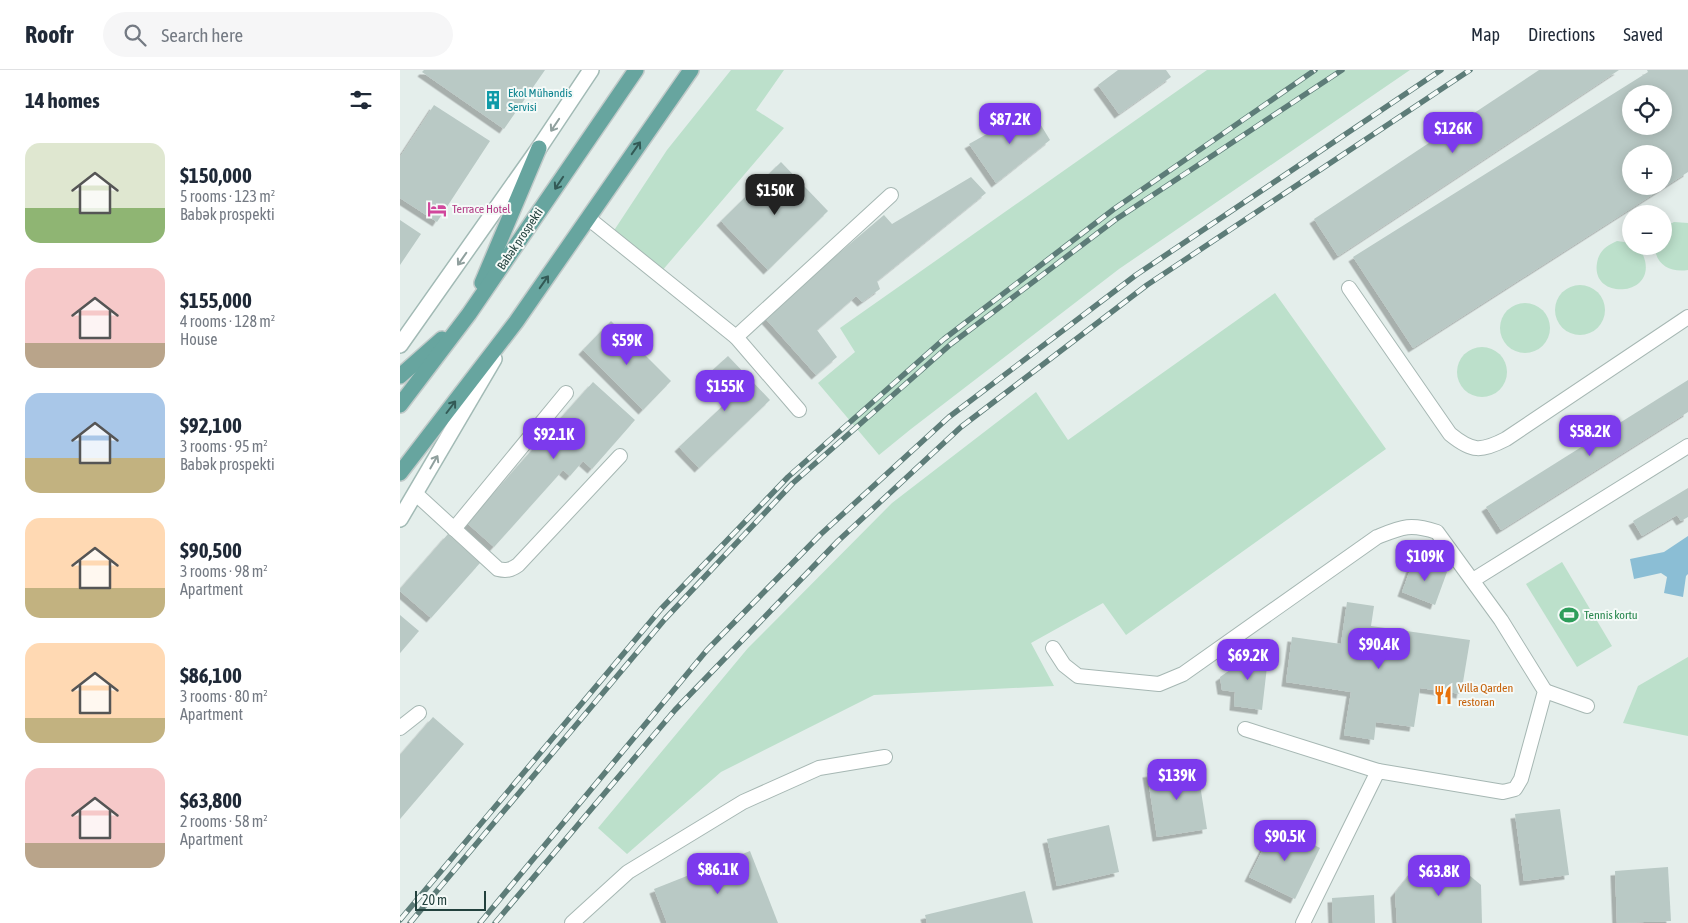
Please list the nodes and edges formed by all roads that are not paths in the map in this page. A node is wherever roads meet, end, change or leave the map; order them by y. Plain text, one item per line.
1 (592, 70) edge
2 (636, 70) edge
3 (690, 70) edge
4 (539, 148) junction
5 (891, 195) dead end
6 (588, 218) junction
7 (1349, 288) dead end
8 (469, 314) junction
9 (1688, 317) edge
10 (516, 322) junction
11 (736, 337) junction
12 (400, 345) edge
13 (400, 376) edge
14 (566, 393) dead end
15 (400, 405) edge
16 (799, 410) dead end
17 (1688, 446) edge
18 (620, 456) dead end
19 (400, 473) edge
20 (416, 494) junction
21 (400, 519) edge
22 (454, 529) junction
23 (1473, 580) junction
24 (1053, 648) dead end
25 (1544, 691) junction
26 (1587, 706) dead end
27 (419, 714) dead end
28 (400, 728) edge
29 (1246, 730) dead end
30 (884, 758) dead end
31 (1378, 771) junction
32 (572, 923) edge
33 (1303, 923) edge

1 -> 4 main road
2 -> 8 main road, Babək prospekti
6 -> 3 main road
4 - 8 main road
4 -> 12 main road
5 - 11 lane
10 -> 6 main road
6 - 11 lane
7 - 9 lane
8 - 13 main road
8 - 15 main road, Babək prospekti
19 -> 10 main road
20 -> 10 main road
11 - 16 lane
14 - 22 lane
17 - 23 lane
18 - 22 lane
20 - 21 main road
20 - 22 lane
23 - 24 lane
23 - 25 lane
25 - 26 lane
25 - 31 lane
27 - 28 lane
29 - 31 lane
30 - 32 lane
31 - 33 lane

